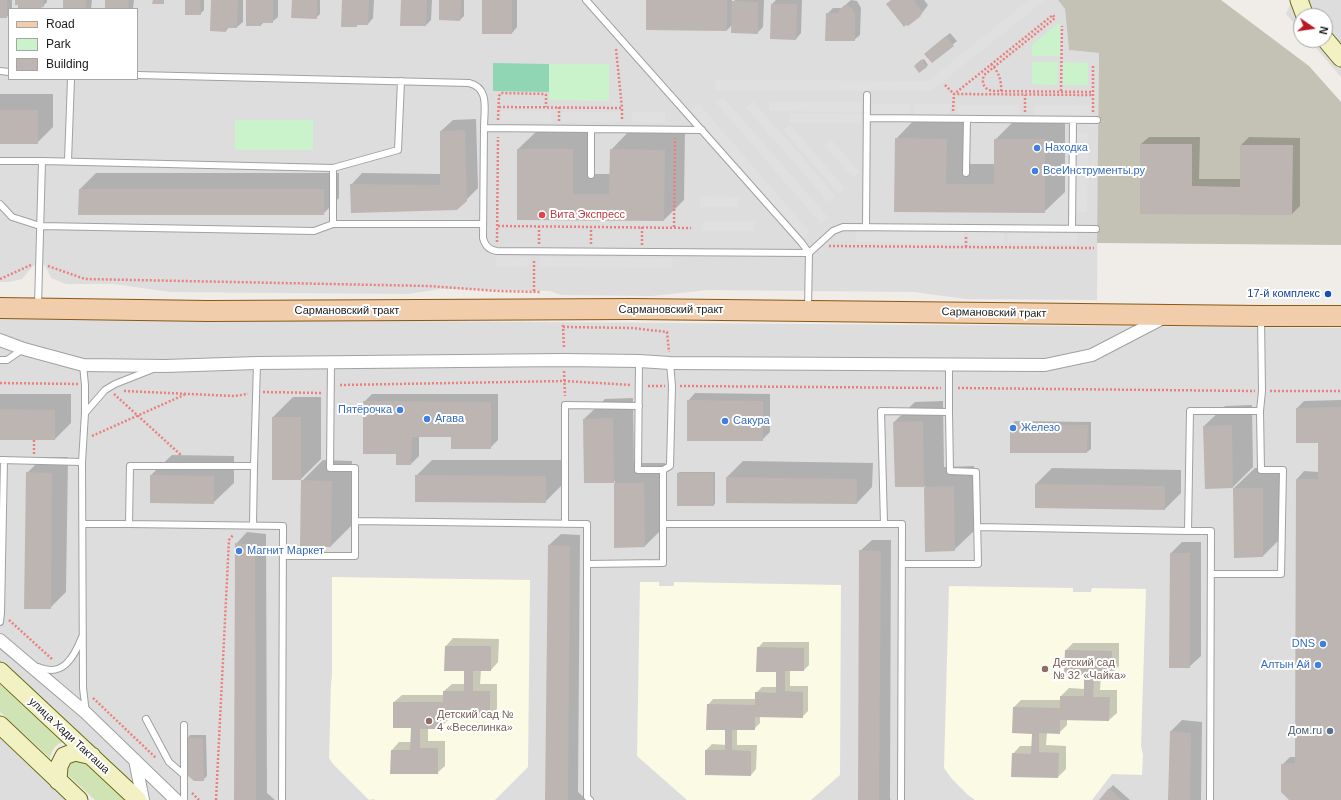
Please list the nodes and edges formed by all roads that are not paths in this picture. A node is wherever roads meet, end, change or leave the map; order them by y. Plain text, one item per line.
1 (586, 0) edge
2 (1333, 48) edge
3 (1341, 58) edge
4 (138, 75) edge
5 (71, 80) edge
6 (401, 81) junction
7 (867, 95) dead end
8 (867, 118) junction
9 (966, 119) junction
10 (1073, 120) junction
11 (1095, 120) road end
12 (484, 128) junction
13 (591, 129) junction
14 (702, 130) junction
15 (0, 161) edge
16 (42, 161) junction
17 (68, 161) junction
18 (332, 168) junction
19 (966, 173) dead end
20 (591, 175) dead end
21 (0, 204) edge
22 (333, 224) junction
23 (483, 224) junction
24 (40, 226) junction
25 (866, 227) junction
26 (1072, 229) junction
27 (1096, 229) dead end
28 (809, 253) junction
29 (0, 308) edge
30 (38, 309) junction
31 (808, 311) junction
32 (1169, 315) junction
33 (1261, 316) junction
34 (1341, 316) edge
35 (0, 340) edge
36 (24, 349) junction
37 (0, 360) edge
38 (639, 361) junction
39 (331, 362) junction
40 (257, 363) junction
41 (670, 363) junction
42 (83, 365) junction
43 (949, 365) junction
44 (164, 366) junction
45 (639, 406) junction
46 (1260, 411) junction
47 (949, 412) junction
48 (85, 413) junction
49 (2, 460) edge
50 (82, 462) junction
51 (254, 466) junction
52 (663, 470) junction
53 (355, 521) junction
54 (83, 524) junction
55 (129, 524) junction
56 (565, 524) junction
57 (663, 524) junction
58 (884, 524) junction
59 (253, 525) junction
60 (977, 527) junction
61 (1188, 531) junction
62 (282, 556) junction
63 (587, 564) junction
64 (902, 564) junction
65 (1210, 574) junction
66 (0, 622) edge
67 (84, 632) junction
68 (0, 640) edge
69 (24, 661) junction
70 (0, 671) edge
71 (86, 713) junction
72 (146, 719) dead end
73 (0, 725) edge
74 (184, 725) dead end
75 (92, 756) junction
76 (135, 760) junction
77 (184, 774) junction
78 (58, 781) junction
79 (79, 800) edge
80 (138, 800) edge
81 (143, 800) edge
82 (176, 800) edge
83 (184, 800) edge
84 (282, 800) edge
85 (590, 800) edge
86 (901, 800) edge
87 (1210, 800) edge

1 - 14 lane
2 - 3 main road
4 - 6 lane
5 - 17 lane
6 - 12 lane
6 - 18 lane
7 - 8 lane
8 - 9 lane
8 - 25 lane
9 - 10 lane
9 - 19 lane
10 - 11 lane
10 - 26 lane
12 - 13 lane
12 - 23 lane
13 - 14 lane
13 - 20 lane
14 - 28 lane
15 - 16 lane
16 - 17 lane
16 - 24 lane
17 - 18 lane
18 - 22 lane
21 - 24 lane
22 - 23 lane
22 - 24 lane
23 - 28 lane
24 - 30 lane
25 - 26 lane
25 - 28 lane
26 - 27 lane
28 - 31 lane
29 - 30 main road, Сармановский тракт
30 - 31 main road, Сармановский тракт
31 - 32 main road, Сармановский тракт
32 - 33 main road, Сармановский тракт
32 - 43 street
33 - 34 main road, Сармановский тракт
33 - 46 lane
35 - 36 street
36 - 37 lane
36 - 42 street
38 - 39 street
38 - 41 street
38 - 45 lane
39 - 40 street
39 - 53 lane
40 - 44 street
40 - 51 lane
41 - 43 street
41 - 52 lane
42 - 44 street
42 - 48 lane
43 - 47 lane
44 - 48 lane
45 - 52 lane
45 - 56 lane
46 - 61 lane
46 - 65 lane
47 - 58 lane
47 - 60 lane
48 - 50 lane
49 - 50 lane
49 - 66 lane
50 - 54 lane
51 - 55 lane
51 - 59 lane
52 - 57 lane
53 - 56 lane
53 - 62 lane
54 - 55 lane
54 - 67 lane
55 - 59 lane
56 - 63 lane
57 - 58 lane
57 - 63 lane
58 - 64 lane
59 - 62 lane
60 - 61 lane
60 - 64 lane
61 - 65 lane
62 - 84 lane
63 - 85 lane
64 - 86 lane
65 - 87 lane
67 - 69 lane
67 - 71 lane
68 - 69 street
69 - 71 street
70 - 75 main road, улица Хади Такташа
71 - 76 street
72 - 77 lane
73 - 78 main road
74 - 77 lane
75 - 78 main road
75 - 80 main road, улица Хади Такташа
76 - 81 street
76 - 82 street
77 - 83 lane
78 - 79 main road

